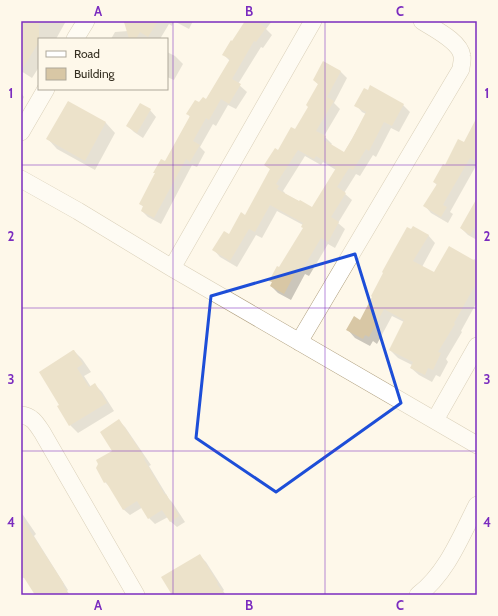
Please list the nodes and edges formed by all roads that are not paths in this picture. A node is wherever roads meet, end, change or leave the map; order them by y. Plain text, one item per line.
1 (86, 21) edge
2 (313, 21) edge
3 (422, 21) edge
4 (77, 38) edge
5 (45, 90) edge
6 (21, 132) edge
7 (21, 179) edge
8 (172, 268) junction
9 (299, 342) junction
10 (477, 346) edge
11 (21, 415) edge
12 (435, 420) junction
13 (477, 445) edge
14 (477, 505) edge
15 (424, 593) edge
16 (136, 595) edge

1 - 4 street
2 - 8 street
3 - 9 street
5 - 6 street
7 - 8 street
8 - 9 street
9 - 12 street
10 - 12 street
11 - 16 street
12 - 13 street
14 - 15 street

